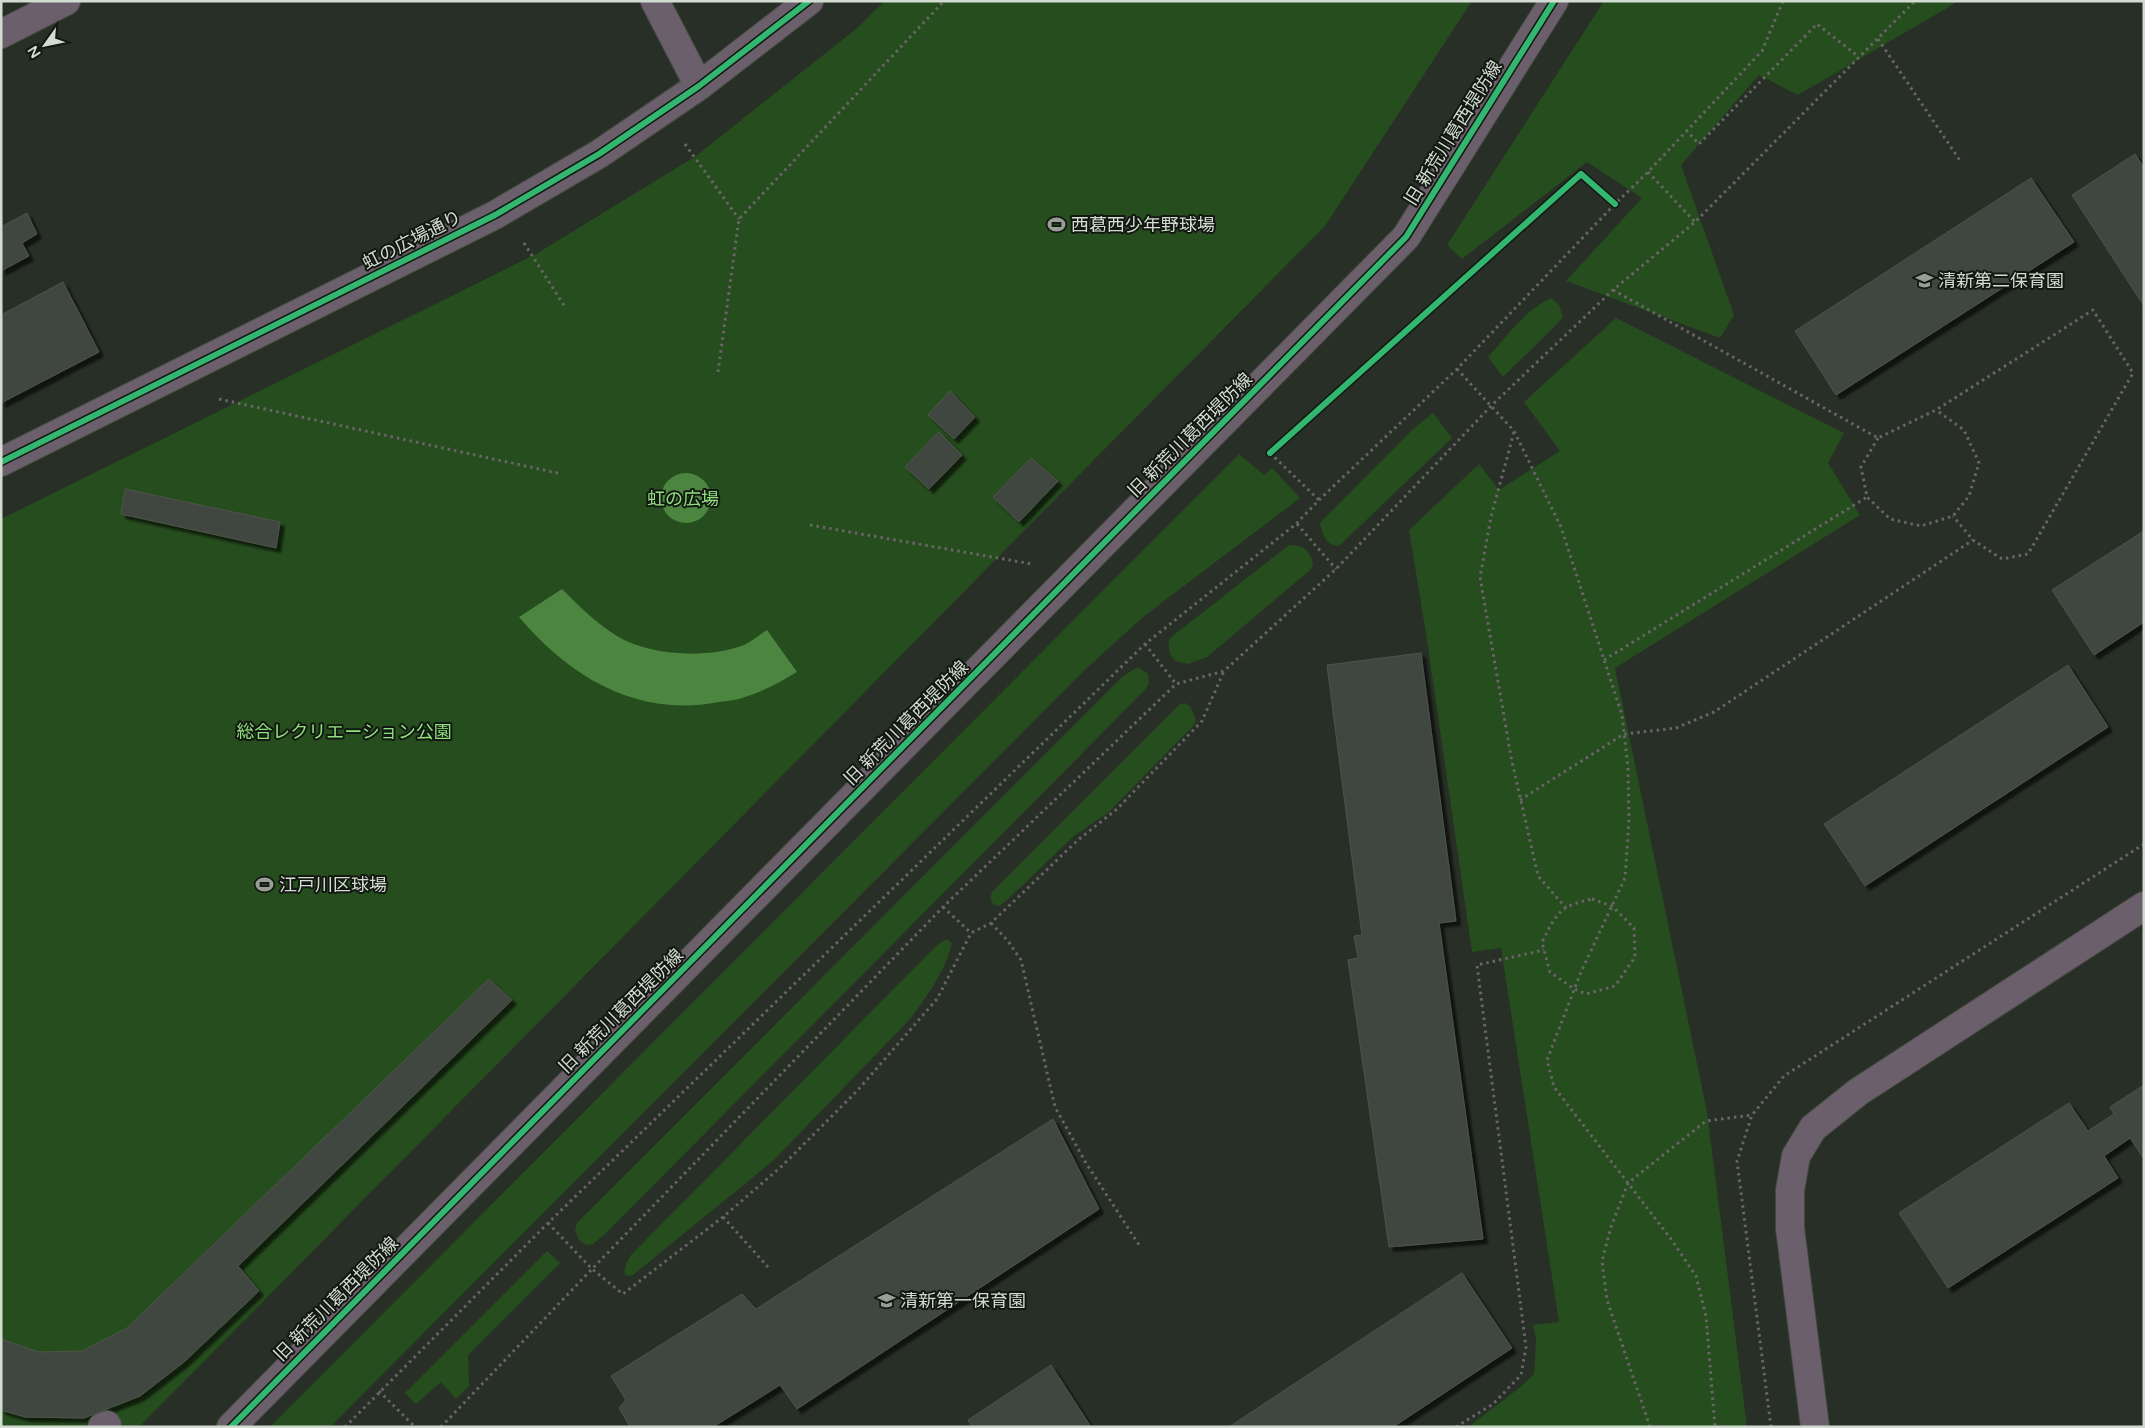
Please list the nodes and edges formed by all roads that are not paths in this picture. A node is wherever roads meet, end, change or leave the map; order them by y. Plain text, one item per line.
1 (66, 1) edge
2 (655, 1) edge
3 (810, 1) edge
4 (1554, 1) edge
5 (28, 10) edge
6 (1, 34) edge
7 (699, 86) junction
8 (1, 462) edge
9 (2144, 906) edge
10 (231, 1427) edge
11 (1816, 1427) edge

1 - 5 street
2 - 7 street
3 - 7 street, 虹の広場通り
4 - 10 street, 旧 新荒川葛西堤防線
5 - 6 street
7 - 8 street, 虹の広場通り
9 - 11 street

